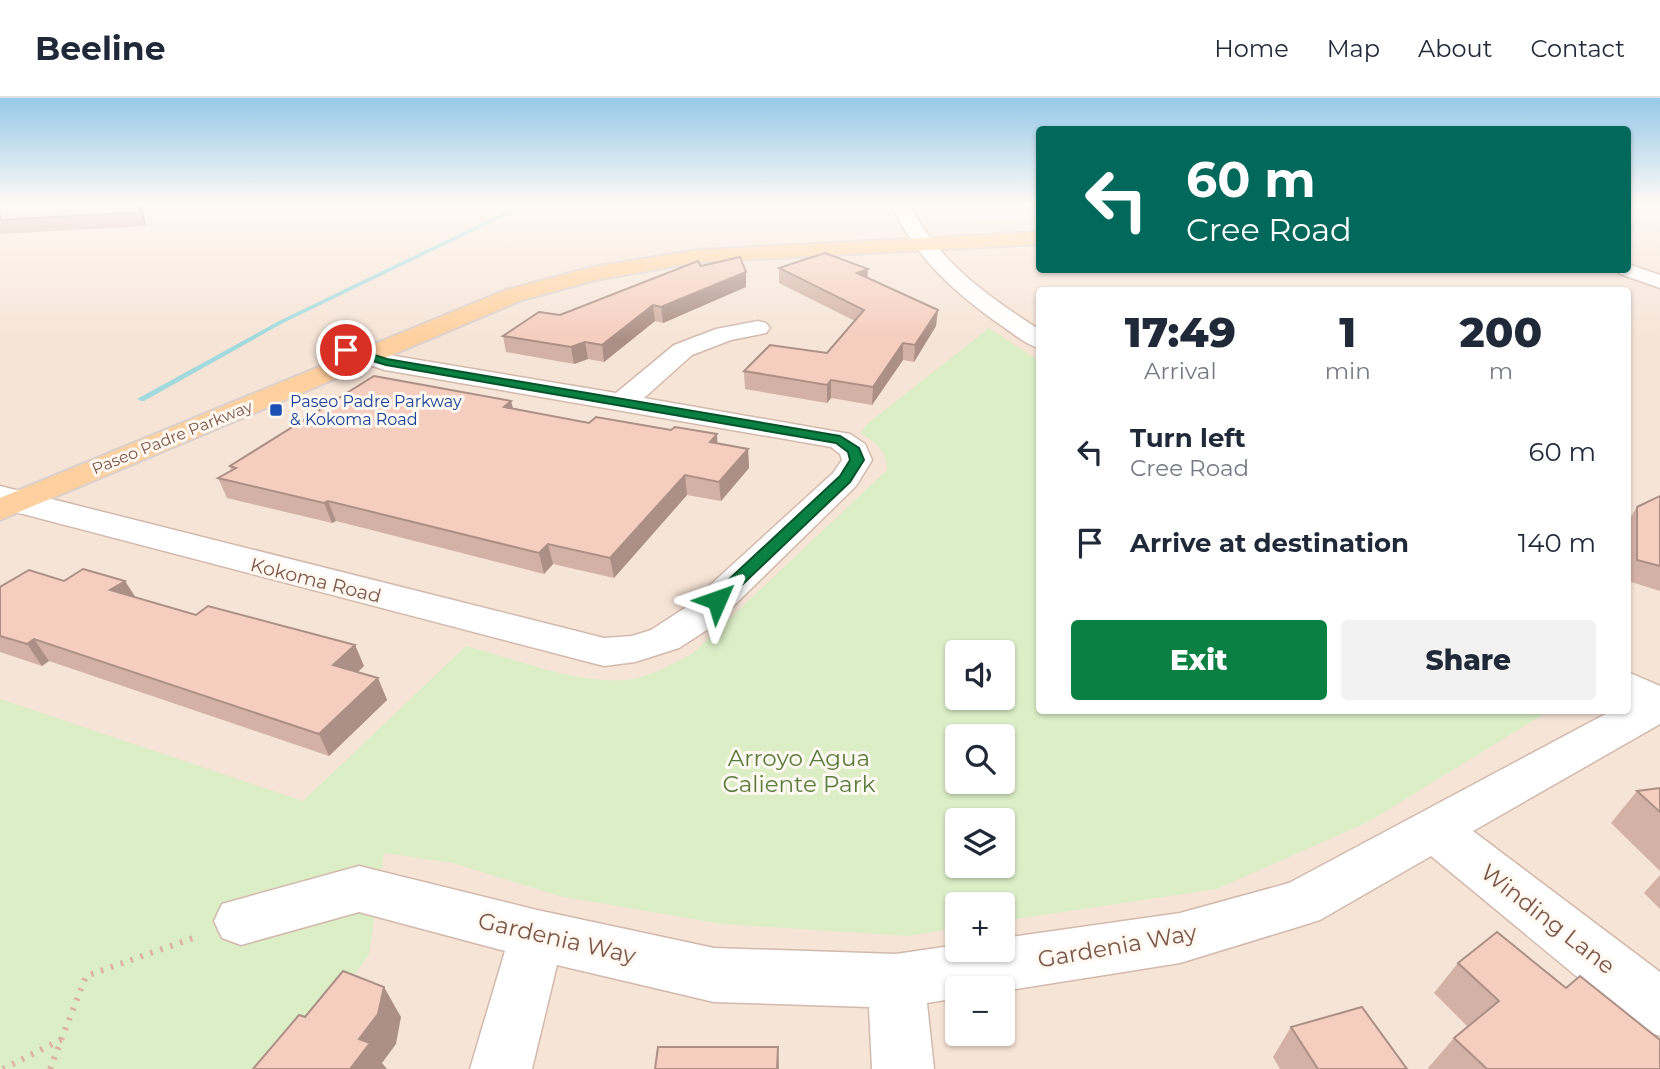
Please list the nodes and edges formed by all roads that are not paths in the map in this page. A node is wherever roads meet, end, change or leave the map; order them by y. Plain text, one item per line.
1 (799, 248) edge
2 (929, 248) edge
3 (1631, 271) edge
4 (1660, 282) edge
5 (758, 328) dead end
6 (1036, 338) edge
7 (358, 353) junction
8 (623, 402) junction
9 (4, 500) edge
10 (1631, 689) edge
11 (1660, 706) edge
12 (1436, 831) junction
13 (241, 921) road end
14 (537, 935) junction
15 (896, 981) junction
16 (1660, 1008) edge
17 (501, 1069) edge
18 (903, 1069) edge

1 - 7 main road, Paseo Padre Parkway
2 - 6 street
3 - 4 street
5 - 8 street
7 - 8 street
7 - 9 main road, Paseo Padre Parkway
8 - 9 street, Kokoma Road
10 - 11 street
11 - 12 street, Gardenia Way
12 - 15 street, Gardenia Way
12 - 16 street, Winding Lane
13 - 14 street, Gardenia Way
14 - 15 street, Gardenia Way
14 - 17 street
15 - 18 street

